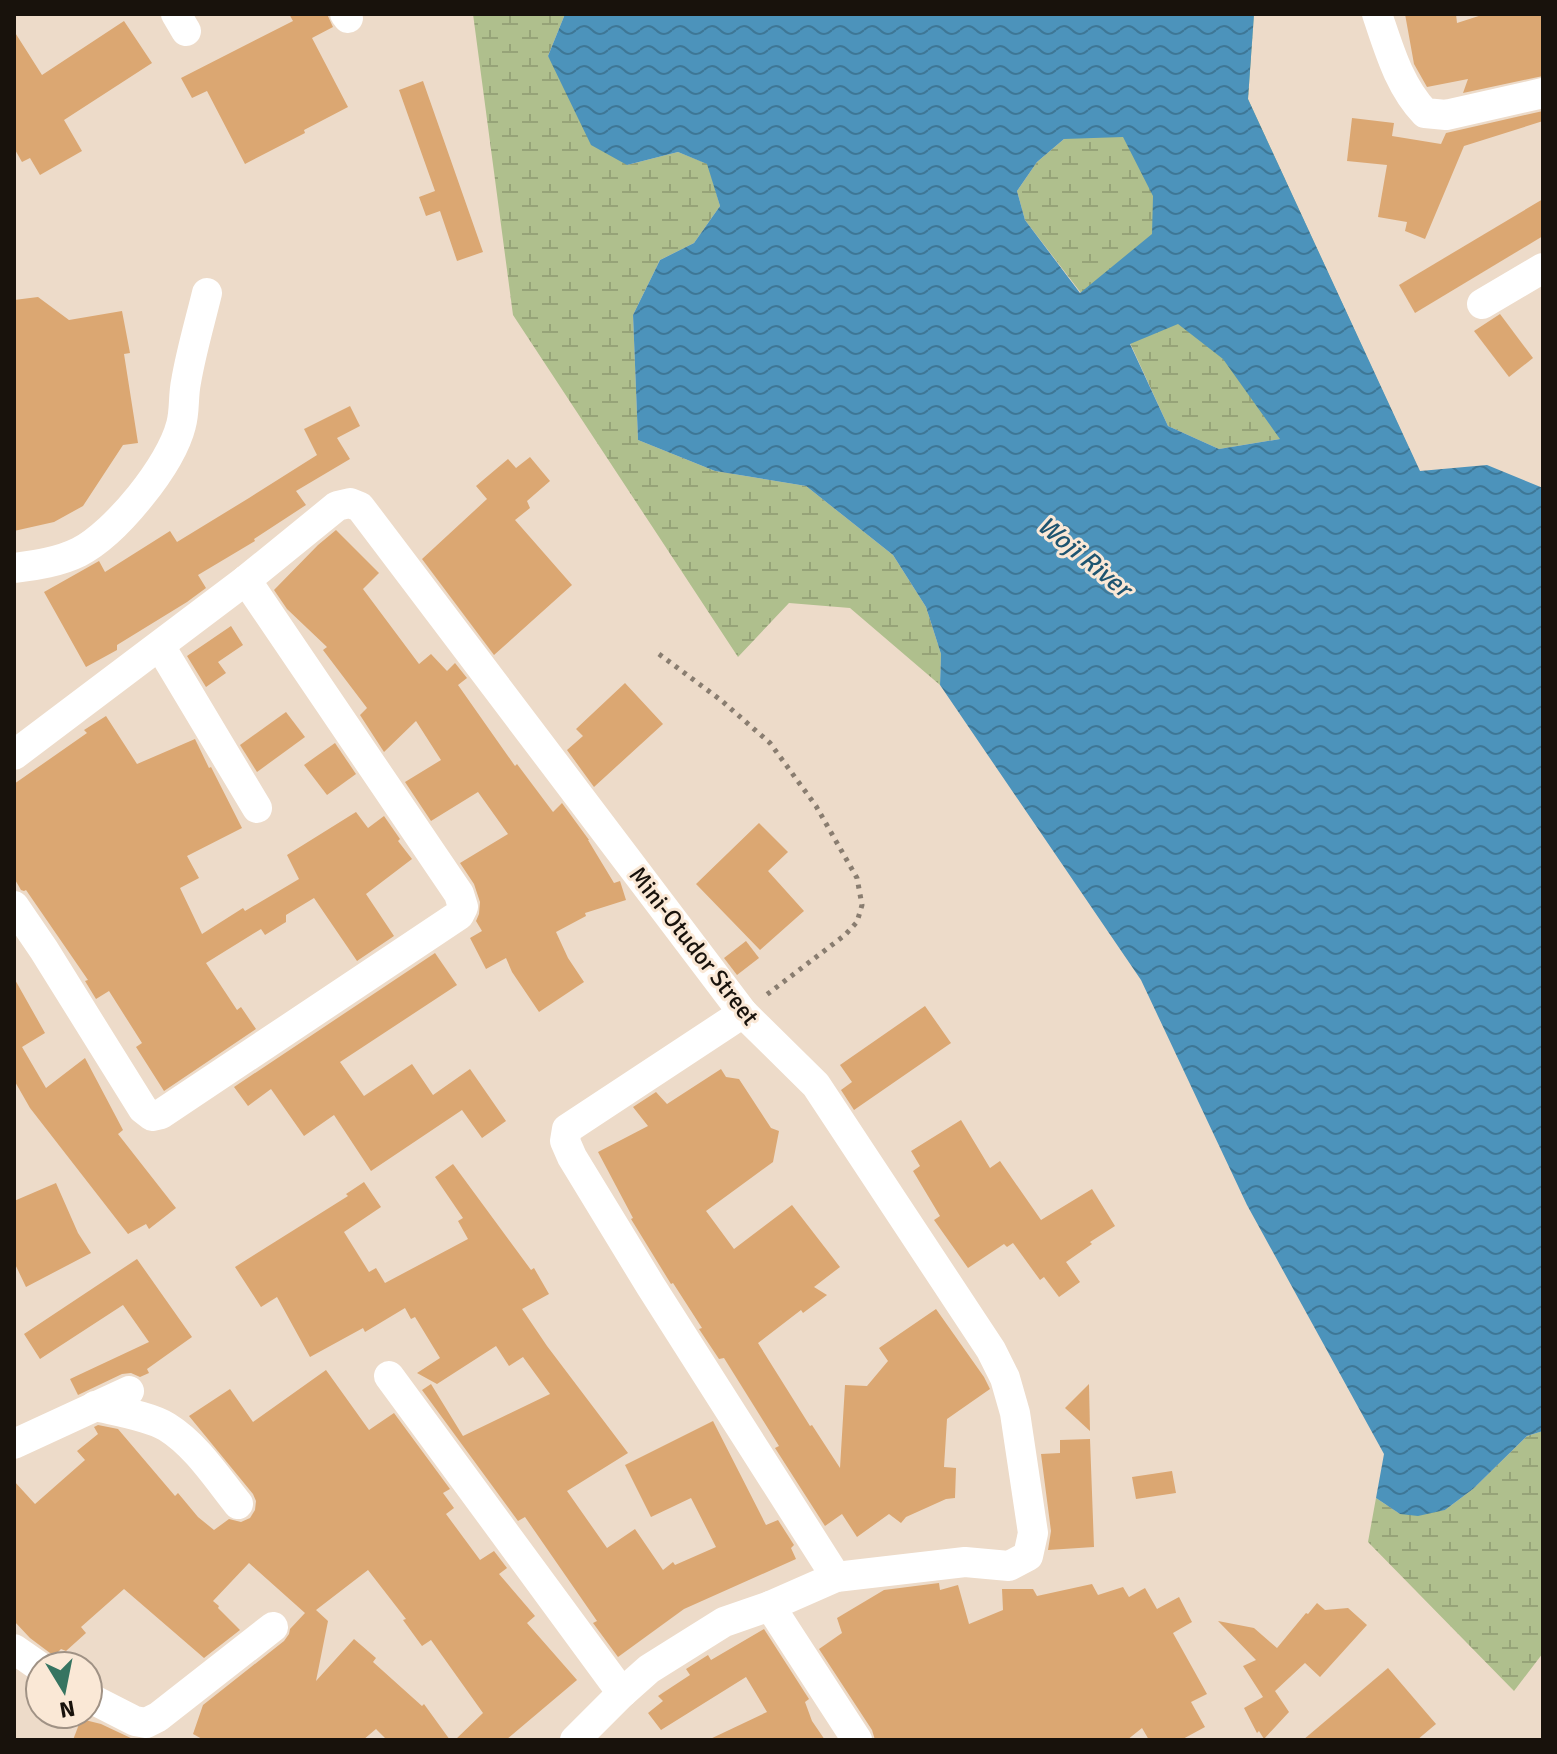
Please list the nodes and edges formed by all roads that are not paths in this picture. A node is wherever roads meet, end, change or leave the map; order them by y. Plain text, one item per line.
1 (1377, 14) edge
2 (1543, 93) edge
3 (1543, 268) edge
4 (207, 293) dead end
5 (1482, 304) dead end
6 (14, 568) edge
7 (246, 580) junction
8 (160, 646) junction
9 (14, 755) edge
10 (257, 808) dead end
11 (14, 906) edge
12 (743, 1013) junction
13 (389, 1376) dead end
14 (129, 1391) dead end
15 (95, 1406) junction
16 (14, 1444) edge
17 (238, 1504) dead end
18 (836, 1577) junction
19 (770, 1606) junction
20 (273, 1627) dead end
21 (622, 1693) junction
22 (104, 1705) edge
23 (575, 1740) edge
24 (857, 1740) edge

1 - 2 street
3 - 5 street
4 - 6 street
7 - 8 street, Mini-Otudor Street
7 - 11 street
7 - 12 street, Mini-Otudor Street
8 - 9 street, Mini-Otudor Street
8 - 10 street
12 - 18 street
12 - 18 street, Mini-Otudor Street
13 - 21 street
14 - 15 street
15 - 16 street
15 - 17 street
18 - 19 street, Mini-Otudor Street
19 - 21 street, Mini-Otudor Street
19 - 24 street
20 - 22 street
21 - 23 street, Mini-Otudor Street

